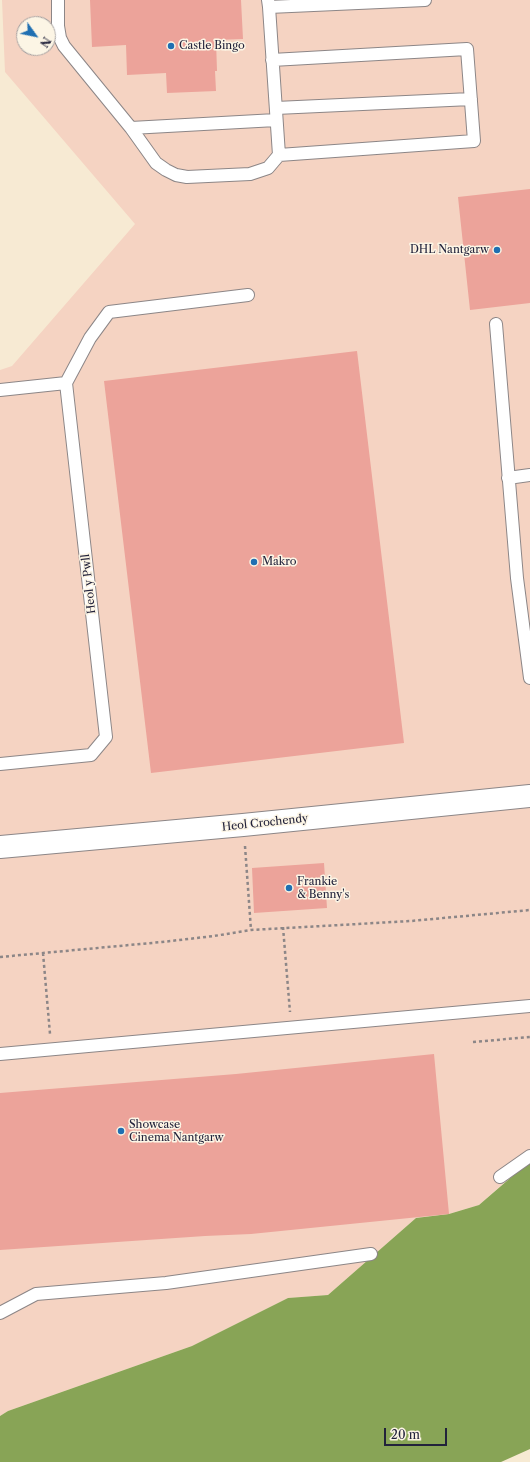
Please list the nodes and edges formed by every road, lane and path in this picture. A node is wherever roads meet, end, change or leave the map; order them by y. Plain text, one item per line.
1 (58, 0) edge
2 (425, 0) edge
3 (269, 4) edge
4 (272, 60) junction
5 (471, 99) junction
6 (276, 114) junction
7 (130, 128) junction
8 (279, 155) junction
9 (248, 295) dead end
10 (496, 324) dead end
11 (66, 383) junction
12 (0, 390) edge
13 (530, 475) edge
14 (508, 478) junction
15 (530, 673) edge
16 (0, 764) edge
17 (530, 796) edge
18 (243, 825) junction
19 (0, 847) edge
20 (530, 910) edge
21 (283, 927) junction
22 (250, 930) junction
23 (43, 953) junction
24 (0, 957) edge
25 (530, 1006) edge
26 (291, 1027) junction
27 (530, 1037) edge
28 (473, 1042) dead end
29 (52, 1049) junction
30 (0, 1054) edge
31 (530, 1156) edge
32 (500, 1177) dead end
33 (371, 1254) dead end
34 (0, 1313) edge

1 - 7 lane
2 - 3 lane
3 - 4 lane
4 - 5 lane
4 - 6 lane
5 - 6 lane
5 - 8 lane
6 - 7 lane
6 - 8 lane
7 - 8 lane
9 - 11 lane
10 - 14 lane
11 - 12 lane
11 - 16 lane, Heol y Pwll
13 - 14 lane
14 - 15 lane
17 - 18 street, Heol Crochendy
18 - 19 street, Heol Crochendy
18 - 22 path
20 - 21 path
21 - 22 path
21 - 26 path
22 - 23 path
23 - 24 path
23 - 29 path
25 - 26 lane
26 - 29 lane
27 - 28 path
29 - 30 lane
31 - 32 lane
33 - 34 lane

